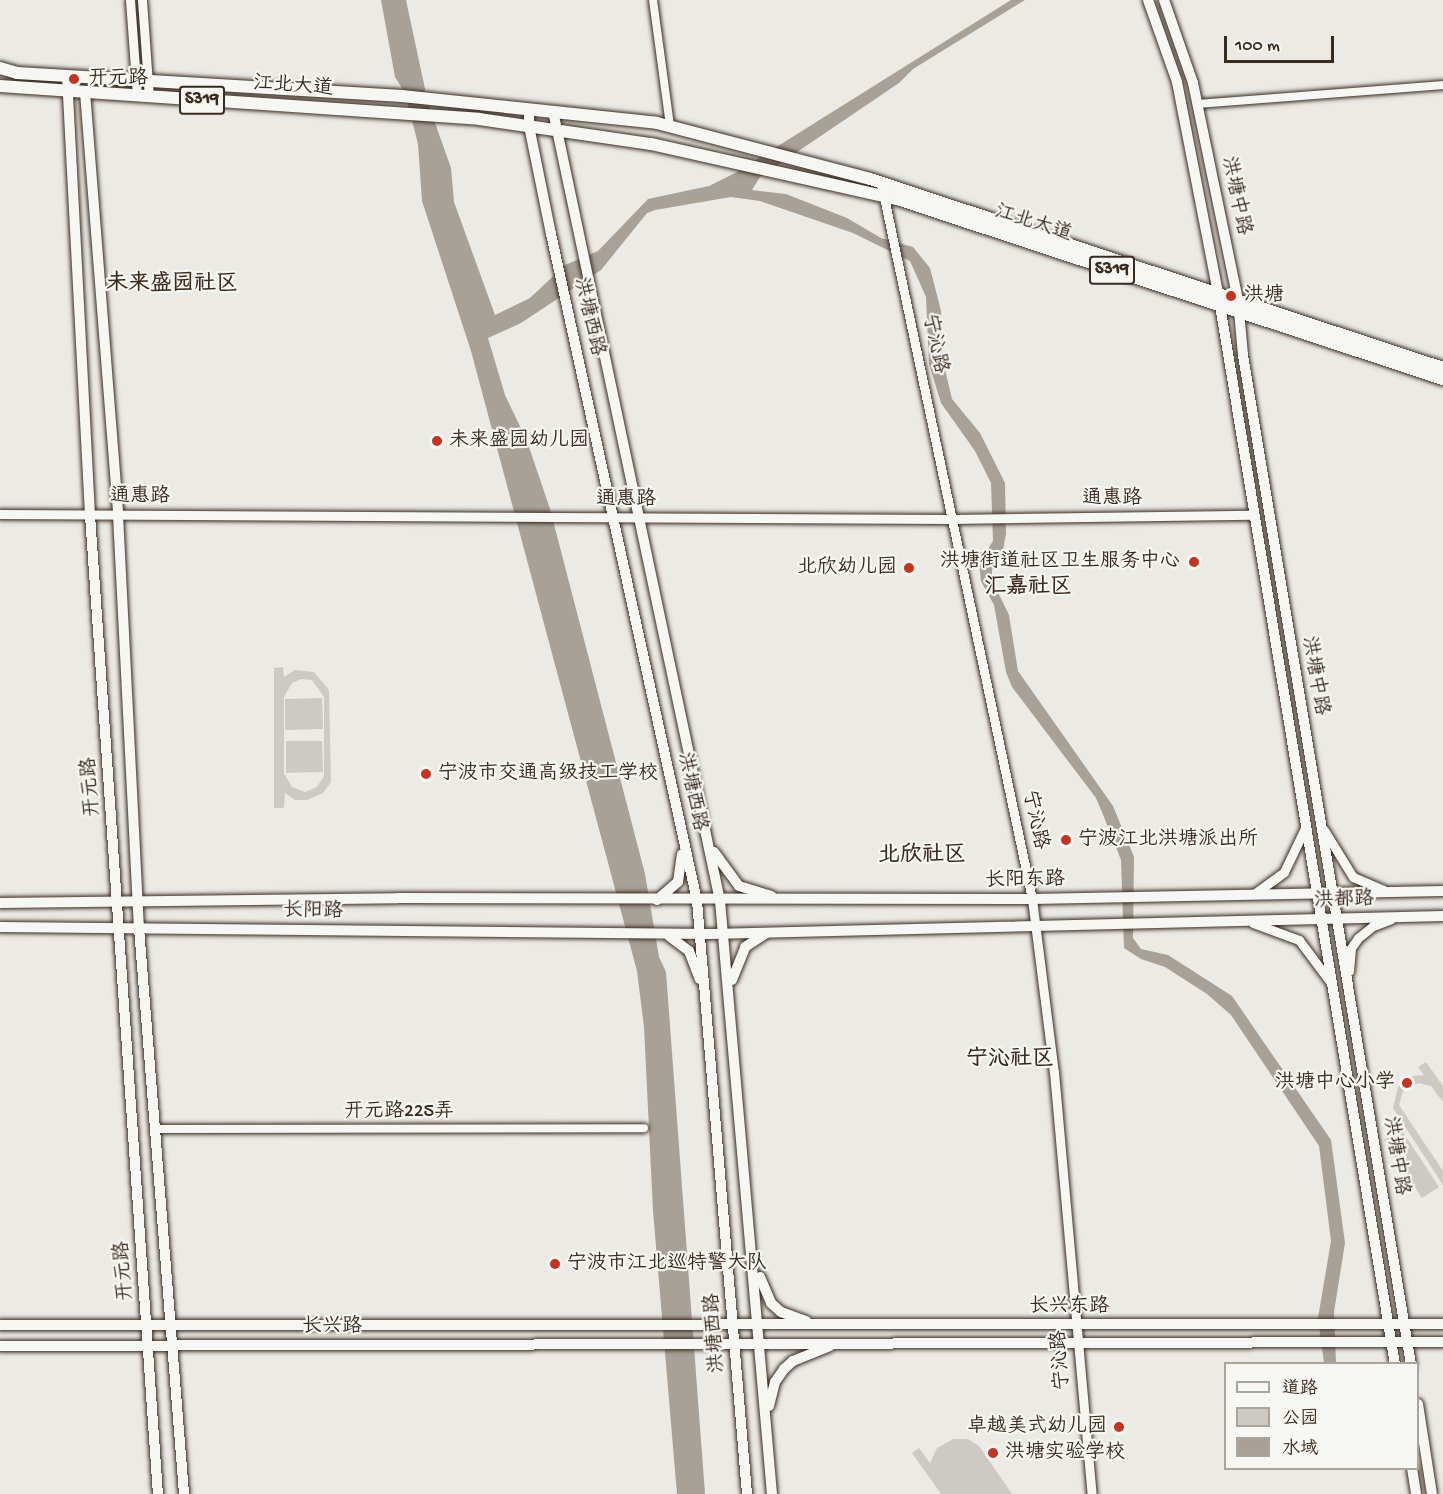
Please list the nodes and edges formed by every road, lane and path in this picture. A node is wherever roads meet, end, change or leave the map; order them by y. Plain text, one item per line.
1 (130, 0) edge
2 (142, 0) edge
3 (653, 0) edge
4 (1148, 0) edge
5 (1164, 0) edge
6 (0, 68) edge
7 (68, 76) junction
8 (143, 81) junction
9 (1443, 85) edge
10 (0, 86) edge
11 (68, 91) junction
12 (85, 92) junction
13 (143, 96) junction
14 (1198, 104) junction
15 (529, 109) junction
16 (553, 111) junction
17 (529, 126) junction
18 (670, 126) junction
19 (556, 130) junction
20 (881, 183) junction
21 (885, 197) junction
22 (1218, 293) junction
23 (1220, 306) junction
24 (1239, 306) junction
25 (1443, 368) edge
26 (1443, 379) edge
27 (0, 514) edge
28 (90, 514) junction
29 (1252, 514) junction
30 (118, 515) junction
31 (615, 518) junction
32 (639, 518) junction
33 (951, 519) junction
34 (1322, 825) junction
35 (705, 826) junction
36 (1306, 826) junction
37 (681, 830) junction
38 (1443, 891) edge
39 (1389, 892) junction
40 (1318, 893) junction
41 (1334, 893) junction
42 (1254, 894) junction
43 (1032, 899) junction
44 (654, 900) junction
45 (698, 900) junction
46 (808, 900) junction
47 (720, 901) junction
48 (118, 902) junction
49 (141, 902) junction
50 (0, 903) edge
51 (1443, 916) edge
52 (1398, 917) junction
53 (1338, 919) junction
54 (1245, 920) junction
55 (1322, 920) junction
56 (1034, 923) junction
57 (0, 927) edge
58 (120, 928) junction
59 (139, 928) junction
60 (770, 932) junction
61 (661, 933) junction
62 (700, 934) junction
63 (724, 934) junction
64 (1348, 982) junction
65 (1333, 986) junction
66 (729, 995) junction
67 (706, 997) junction
68 (644, 1128) dead end
69 (154, 1129) junction
70 (753, 1254) junction
71 (1388, 1324) junction
72 (1404, 1324) junction
73 (1443, 1324) edge
74 (0, 1325) edge
75 (695, 1325) joint
76 (733, 1325) junction
77 (760, 1325) junction
78 (825, 1325) junction
79 (1078, 1325) junction
80 (146, 1326) junction
81 (170, 1326) junction
82 (696, 1342) joint
83 (734, 1342) junction
84 (760, 1342) junction
85 (839, 1342) junction
86 (1391, 1342) junction
87 (1407, 1342) junction
88 (1443, 1342) edge
89 (1077, 1344) junction
90 (148, 1345) junction
91 (0, 1346) edge
92 (171, 1346) junction
93 (1395, 1362) edge
94 (1411, 1362) edge
95 (1419, 1410) edge
96 (767, 1430) junction
97 (1412, 1470) edge
98 (158, 1494) edge
99 (184, 1494) edge
100 (747, 1494) edge
101 (772, 1494) edge
102 (1092, 1494) edge
103 (1416, 1494) edge
104 (1432, 1494) edge

1 - 8 street
2 - 8 street
3 - 18 street
4 - 22 main road, 洪塘中路
5 - 14 main road, 洪塘中路
6 - 7 main road, 江北大道 / S319
7 - 8 main road, 江北大道 / S319
7 - 11 main road, 开元路
8 - 13 street
8 - 15 main road, 江北大道 / S319
9 - 14 street
10 - 11 main road, 江北大道 / S319
11 - 12 main road, 江北大道 / S319
11 - 28 main road, 开元路
12 - 13 main road, 江北大道 / S319
12 - 30 main road, 开元路
13 - 17 main road, 江北大道 / S319
14 - 24 main road, 洪塘中路
15 - 16 main road
15 - 17 main road, 洪塘西路
16 - 18 main road
16 - 19 main road, 洪塘西路
17 - 19 main road
17 - 31 main road, 洪塘西路
18 - 20 main road, 江北大道 / S319
19 - 21 main road, 江北大道 / S319
19 - 32 main road, 洪塘西路
20 - 21 street, 宁沁路
20 - 22 main road, 江北大道 / S319
21 - 23 main road, 江北大道 / S319
21 - 33 street, 宁沁路
22 - 23 main road, 洪塘中路
22 - 24 main road, 江北大道 / S319
23 - 24 main road, 江北大道 / S319
23 - 29 main road, 洪塘中路
24 - 25 main road, 江北大道 / S319
24 - 26 main road, 江北大道 / S319
24 - 34 main road, 洪塘中路
27 - 28 street, 通惠路
28 - 30 street, 通惠路
28 - 48 main road, 开元路
29 - 33 street, 通惠路
29 - 36 main road, 洪塘中路
30 - 31 street, 通惠路
30 - 49 main road, 开元路
31 - 32 street, 通惠路
31 - 37 main road, 洪塘西路
32 - 33 street, 通惠路
32 - 35 main road, 洪塘西路
33 - 43 street, 宁沁路
34 - 39 street
34 - 41 main road, 洪塘中路
35 - 46 main road
35 - 47 main road, 洪塘西路
36 - 40 main road, 洪塘中路
36 - 42 street
37 - 44 main road
37 - 45 main road, 洪塘西路
38 - 39 main road, 洪都路
39 - 41 main road, 洪都路
40 - 41 main road, 洪都路
40 - 42 main road, 洪都路
40 - 55 main road, 洪塘中路
41 - 53 main road, 洪塘中路
42 - 43 main road, 长阳东路
43 - 46 main road, 长阳东路
43 - 56 street, 宁沁路
44 - 45 main road, 长阳东路
44 - 49 main road, 长阳路
45 - 47 main road, 长阳东路
45 - 62 main road, 洪塘西路
46 - 47 main road, 长阳东路
47 - 63 main road, 洪塘西路
48 - 49 main road, 长阳路
48 - 50 main road, 长阳路
48 - 58 main road, 开元路
49 - 59 main road, 开元路
51 - 52 main road, 洪都路
52 - 53 main road, 洪都路
52 - 64 street
53 - 55 main road, 洪都路
53 - 64 main road, 洪塘中路
54 - 55 main road, 洪都路
54 - 56 main road
54 - 65 street
55 - 65 main road, 洪塘中路
56 - 60 main road
56 - 79 street, 宁沁路
57 - 58 main road, 长阳路
58 - 59 main road, 长阳路
58 - 80 main road, 开元路
59 - 61 main road, 长阳路
59 - 69 main road, 开元路
60 - 63 main road
60 - 66 main road
61 - 62 main road
61 - 67 main road
62 - 63 main road
62 - 67 main road, 洪塘西路
63 - 66 main road, 洪塘西路
64 - 72 main road, 洪塘中路
65 - 71 main road, 洪塘中路
66 - 70 main road, 洪塘西路
67 - 76 main road, 洪塘西路
68 - 69 street, 开元路225弄
69 - 81 main road, 开元路
70 - 77 main road, 洪塘西路
70 - 78 main road
71 - 72 main road, 长兴东路
71 - 79 main road, 长兴东路
71 - 86 main road, 洪塘中路
72 - 73 main road, 长兴东路
72 - 87 main road, 洪塘中路
74 - 80 main road, 长兴路
75 - 76 main road, 长兴东路
75 - 81 main road, 长兴路
76 - 77 main road, 长兴东路
76 - 83 main road, 洪塘西路
77 - 78 main road, 长兴东路
77 - 84 main road, 洪塘西路
78 - 79 main road, 长兴东路
79 - 89 street, 宁沁路
80 - 81 main road, 长兴路
80 - 90 main road, 开元路
81 - 92 main road, 开元路
82 - 83 main road, 长兴东路
82 - 92 main road, 长兴路
83 - 84 main road, 长兴东路
83 - 100 main road, 洪塘西路
84 - 85 main road, 长兴东路
84 - 96 main road, 洪塘西路
85 - 89 main road, 长兴东路
85 - 96 main road
86 - 87 main road, 长兴东路
86 - 89 main road, 长兴东路
86 - 93 main road, 洪塘中路
87 - 88 main road, 长兴东路
87 - 94 main road, 洪塘中路
89 - 102 street, 宁沁路
90 - 91 main road, 长兴路
90 - 92 main road, 长兴路
90 - 98 main road, 开元路
92 - 99 main road, 开元路
95 - 104 main road
96 - 101 main road, 洪塘西路
97 - 103 main road

